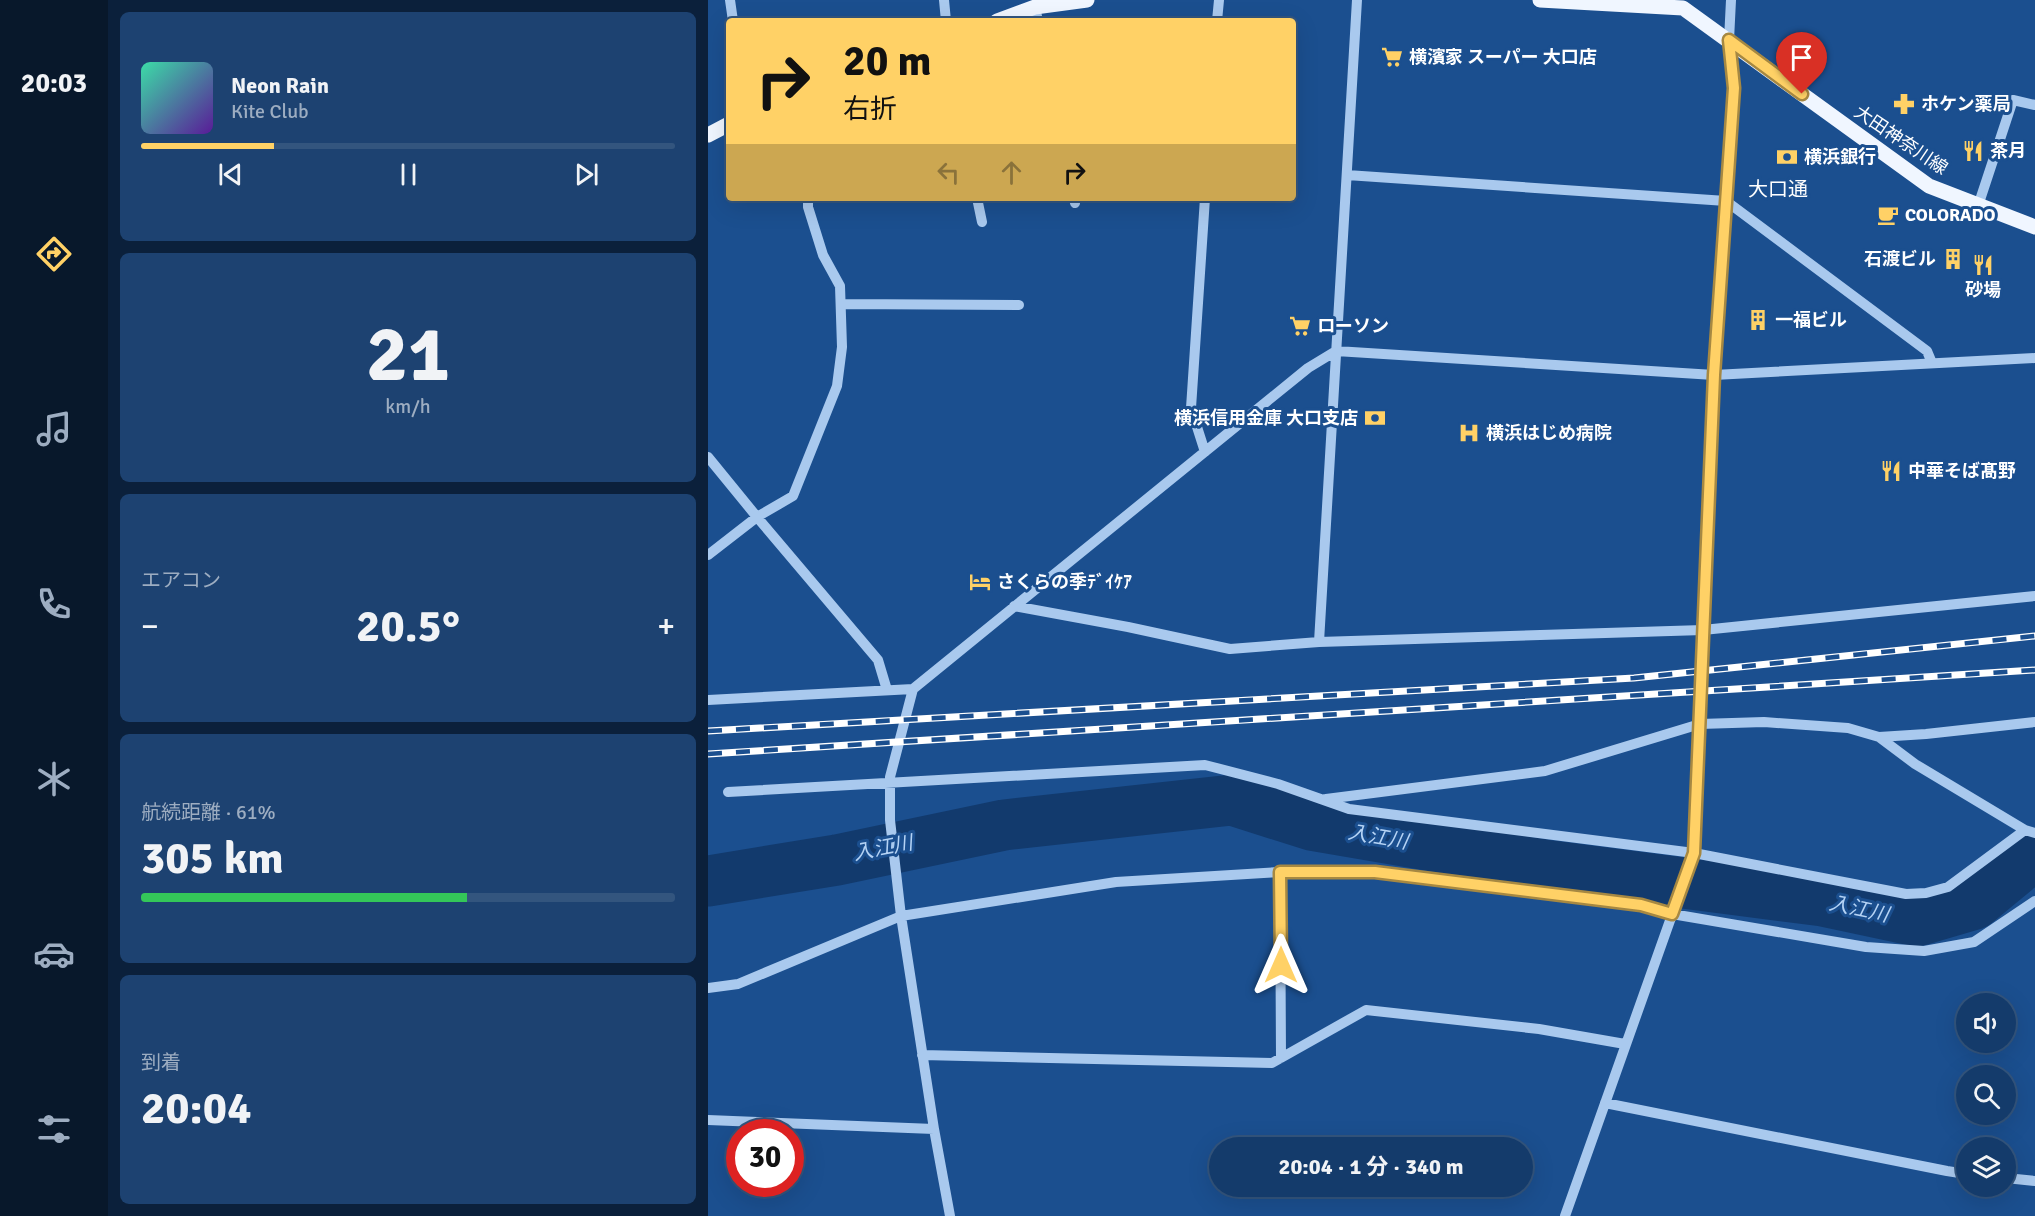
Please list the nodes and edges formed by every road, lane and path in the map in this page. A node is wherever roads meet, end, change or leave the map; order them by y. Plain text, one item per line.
1 (730, 0) edge
2 (944, 0) edge
3 (1087, 0) edge
4 (1219, 0) edge
5 (1357, 0) edge
6 (1540, 0) edge
7 (1731, 0) edge
8 (1037, 14) edge
9 (733, 18) edge
10 (946, 18) edge
11 (1014, 18) edge
12 (1217, 18) edge
13 (1729, 40) junction
14 (2035, 105) edge
15 (726, 126) edge
16 (708, 135) edge
17 (1347, 176) junction
18 (808, 201) edge
19 (978, 201) edge
20 (1205, 201) edge
21 (1726, 201) junction
22 (1978, 206) junction
23 (982, 222) dead end
24 (2035, 227) edge
25 (841, 304) junction
26 (1018, 305) dead end
27 (1336, 351) junction
28 (2035, 358) edge
29 (1932, 363) junction
30 (1714, 375) junction
31 (1205, 452) junction
32 (708, 457) edge
33 (757, 517) junction
34 (708, 555) edge
35 (2035, 596) edge
36 (1014, 606) junction
37 (1703, 630) junction
38 (1319, 642) junction
39 (913, 689) junction
40 (886, 690) junction
41 (708, 700) edge
42 (2035, 722) edge
43 (1700, 724) junction
44 (1879, 737) junction
45 (890, 784) junction
46 (728, 792) dead end
47 (1322, 799) junction
48 (2030, 832) edge
49 (1693, 857) junction
50 (1280, 872) junction
51 (2035, 901) edge
52 (1672, 914) junction
53 (901, 916) junction
54 (708, 988) edge
55 (1625, 1044) junction
56 (922, 1055) junction
57 (1281, 1058) junction
58 (1605, 1103) junction
59 (708, 1120) edge
60 (934, 1129) junction
61 (1956, 1173) edge
62 (2016, 1179) edge
63 (2035, 1181) edge
64 (950, 1216) edge
65 (1565, 1216) edge

1 - 9 street
2 - 10 street
3 - 8 main road
4 - 12 street
5 - 17 street
6 - 13 main road, 大田神奈川線
7 - 13 street
8 - 11 main road
13 - 21 street
13 - 22 main road, 大田神奈川線
14 - 22 street
15 - 16 main road
17 - 21 street
17 - 27 street
18 - 25 street
19 - 23 street
20 - 31 street
21 - 29 street
21 - 30 street
22 - 24 main road, 大田神奈川線
25 - 26 street
25 - 33 street
27 - 30 street
27 - 31 street
27 - 38 street
28 - 29 street
29 - 30 street
30 - 37 street
31 - 36 street
32 - 33 street
33 - 34 street
33 - 40 street
35 - 37 street
36 - 38 street
36 - 39 street
37 - 38 street
37 - 43 street
39 - 40 street
39 - 45 street
40 - 41 street
42 - 44 street
43 - 44 street
43 - 47 street
43 - 49 street
44 - 48 street
45 - 46 street
45 - 47 street
45 - 53 street
47 - 49 street
48 - 49 street
49 - 52 street
50 - 52 street
50 - 53 street
50 - 57 street
51 - 52 street
52 - 55 street
53 - 54 street
53 - 56 street
55 - 57 street
55 - 58 street
56 - 57 street
56 - 60 street
58 - 61 street
58 - 65 street
59 - 60 street
60 - 64 street
62 - 63 street

